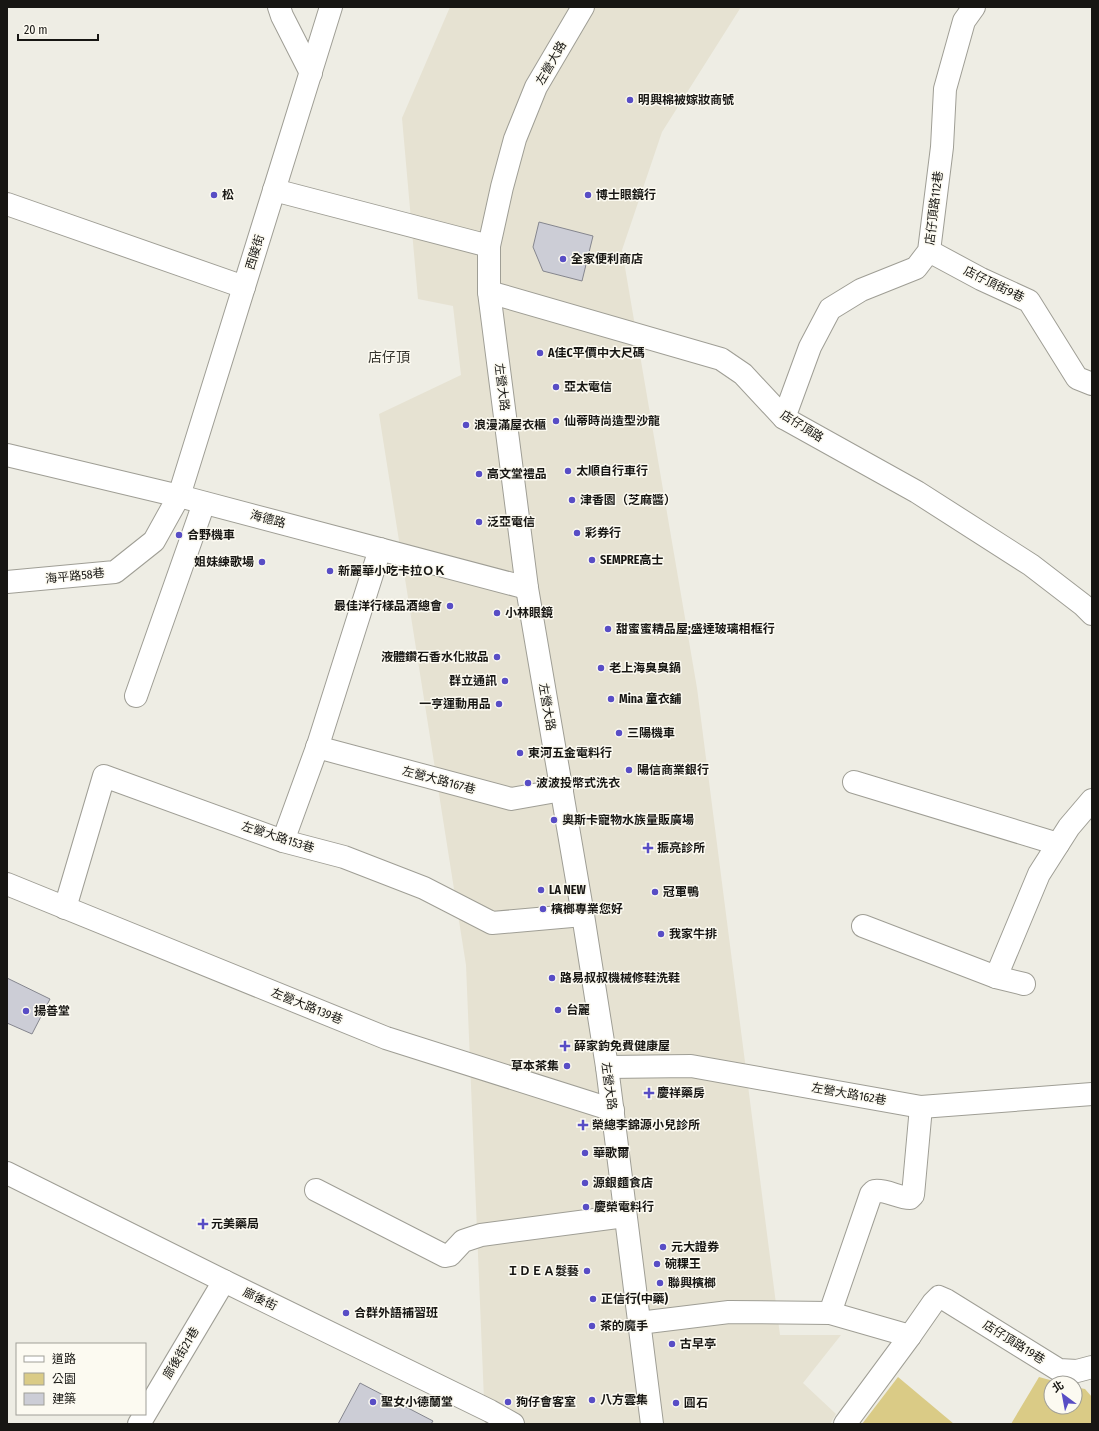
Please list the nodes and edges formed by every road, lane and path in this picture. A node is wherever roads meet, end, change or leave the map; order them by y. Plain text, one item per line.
1 (279, 7) edge
2 (331, 7) edge
3 (584, 7) edge
4 (974, 7) edge
5 (311, 73) junction
6 (274, 190) junction
7 (7, 204) edge
8 (489, 246) junction
9 (929, 251) junction
10 (244, 287) junction
11 (489, 292) junction
12 (1092, 384) edge
13 (784, 418) junction
14 (7, 455) edge
15 (179, 496) junction
16 (204, 503) junction
17 (380, 549) junction
18 (7, 582) edge
19 (527, 588) junction
20 (1089, 603) edge
21 (136, 696) dead end
22 (317, 747) junction
23 (854, 782) dead end
24 (562, 790) junction
25 (1092, 800) edge
26 (283, 840) junction
27 (1058, 844) junction
28 (7, 884) edge
29 (65, 908) junction
30 (583, 915) junction
31 (863, 926) dead end
32 (996, 978) junction
33 (1024, 984) dead end
34 (607, 1067) junction
35 (1092, 1094) edge
36 (921, 1107) junction
37 (612, 1110) junction
38 (7, 1174) edge
39 (316, 1190) dead end
40 (626, 1216) junction
41 (224, 1281) junction
42 (830, 1313) junction
43 (639, 1323) junction
44 (910, 1336) junction
45 (1092, 1367) edge
46 (146, 1412) edge
47 (144, 1415) edge
48 (139, 1424) edge
49 (513, 1424) edge
50 (652, 1424) edge
51 (845, 1424) edge

1 - 5 street
2 - 5 street, 西陵街
3 - 8 street, 左營大路
4 - 9 street, 店仔頂路112巷
5 - 6 street, 西陵街
6 - 8 street
6 - 10 street, 西陵街
7 - 10 street
8 - 11 street, 左營大路
9 - 12 street, 店仔頂街9巷
9 - 13 street, 店仔頂路112巷
10 - 15 street, 西陵街
11 - 13 street, 店仔頂路
11 - 19 street, 左營大路
13 - 20 street, 店仔頂路
14 - 15 street, 海德路
15 - 16 street, 海德路
15 - 18 street, 海平路58巷
16 - 17 street, 海德路
16 - 21 street
17 - 19 street, 海德路
17 - 22 street
19 - 24 street, 左營大路
22 - 24 street, 左營大路167巷
22 - 26 street
23 - 27 street
24 - 30 street, 左營大路
25 - 27 street
26 - 29 street, 左營大路153巷
26 - 30 street, 左營大路153巷
27 - 32 street
28 - 29 street, 左營大路139巷
29 - 37 street, 左營大路139巷
30 - 34 street, 左營大路
31 - 32 street
32 - 33 street
34 - 36 street, 左營大路162巷
34 - 37 street, 左營大路
35 - 36 street, 左營大路162巷
36 - 42 street
37 - 40 street, 左營大路
38 - 41 street, 廍後街
39 - 40 street
40 - 43 street, 左營大路
41 - 46 street, 廍後街21巷
41 - 49 street, 廍後街
42 - 43 street
42 - 44 street
43 - 50 street, 左營大路
44 - 45 street, 店仔頂路19巷
44 - 51 street
47 - 48 street, 廍後街21巷

